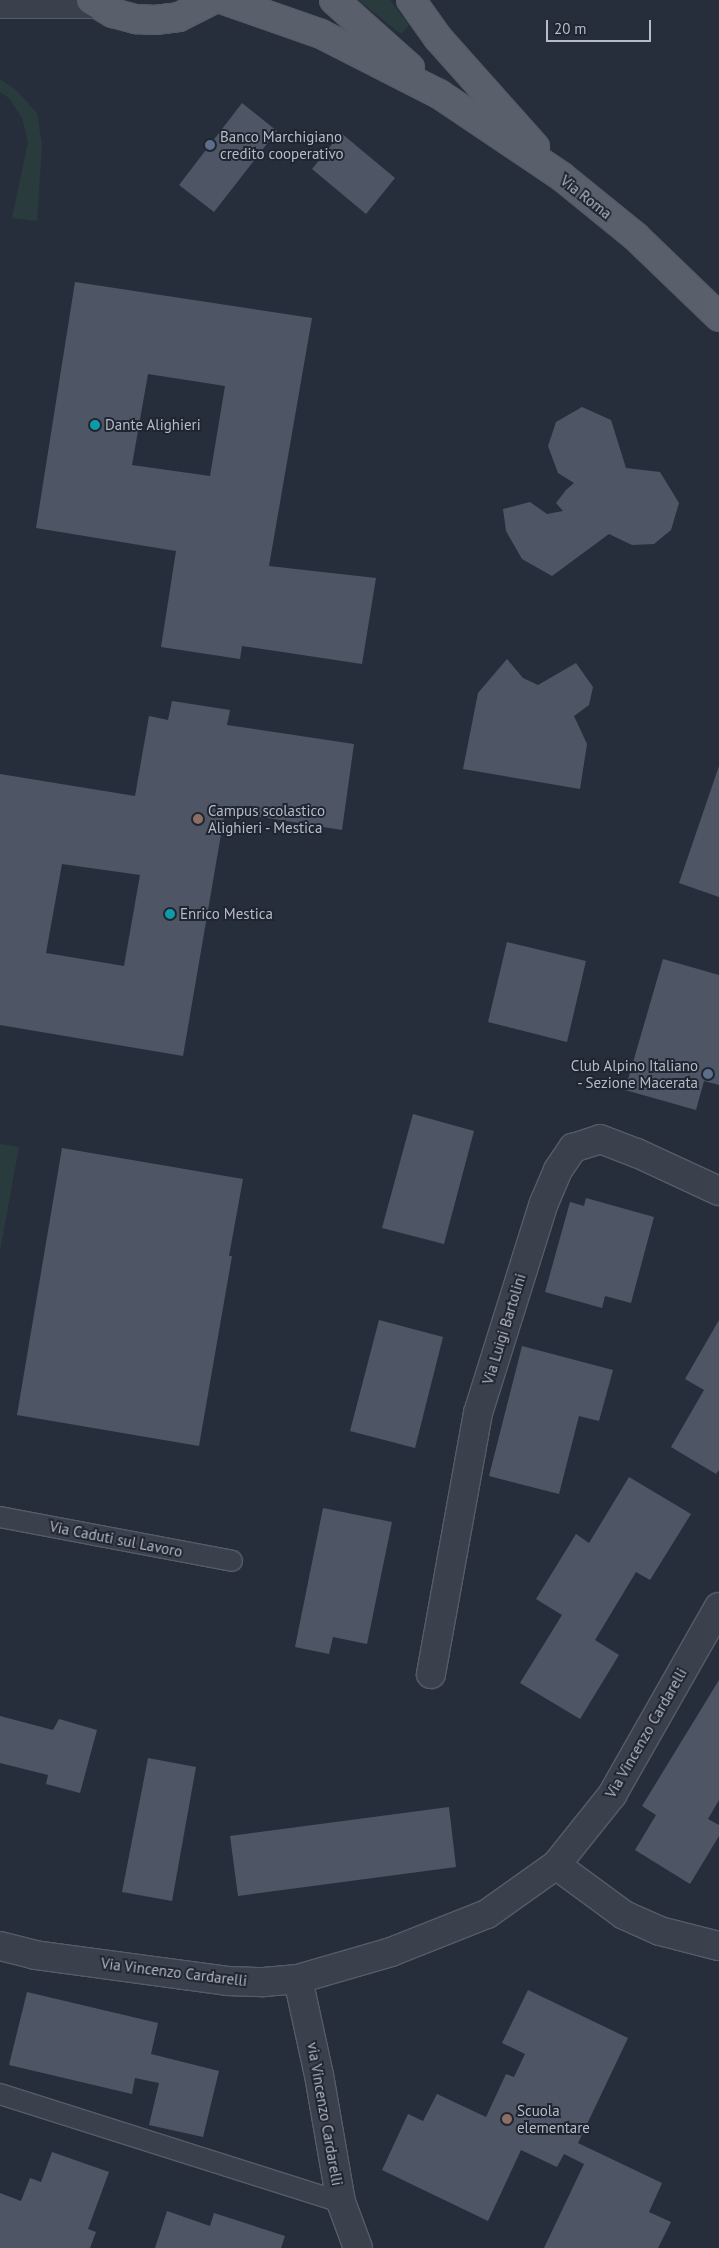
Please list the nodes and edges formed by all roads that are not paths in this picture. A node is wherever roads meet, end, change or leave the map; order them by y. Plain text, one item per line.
1 (212, 0) edge
2 (224, 0) edge
3 (334, 0) edge
4 (411, 0) edge
5 (93, 2) edge
6 (0, 4) edge
7 (438, 94) junction
8 (561, 176) junction
9 (719, 317) edge
10 (719, 1191) edge
11 (0, 1517) edge
12 (232, 1561) dead end
13 (719, 1607) edge
14 (431, 1674) dead end
15 (556, 1865) junction
16 (0, 1946) edge
17 (719, 1946) edge
18 (298, 1978) junction
19 (0, 2094) edge
20 (341, 2202) junction
21 (358, 2248) edge

1 - 5 main road
2 - 7 main road, Via Roma
3 - 7 main road, Via Roma
4 - 8 main road
5 - 6 street
7 - 8 main road, Via Roma
8 - 9 main road, Via Roma
10 - 14 street, Via Luigi Bartolini
11 - 12 lane, Via Caduti sul Lavoro
13 - 15 street, Via Vincenzo Cardarelli
15 - 17 street
15 - 18 street, Via Vincenzo Cardarelli
16 - 18 street, Via Vincenzo Cardarelli
18 - 20 street, via Vincenzo Cardarelli
19 - 20 lane
20 - 21 street, via Vincenzo Cardarelli

